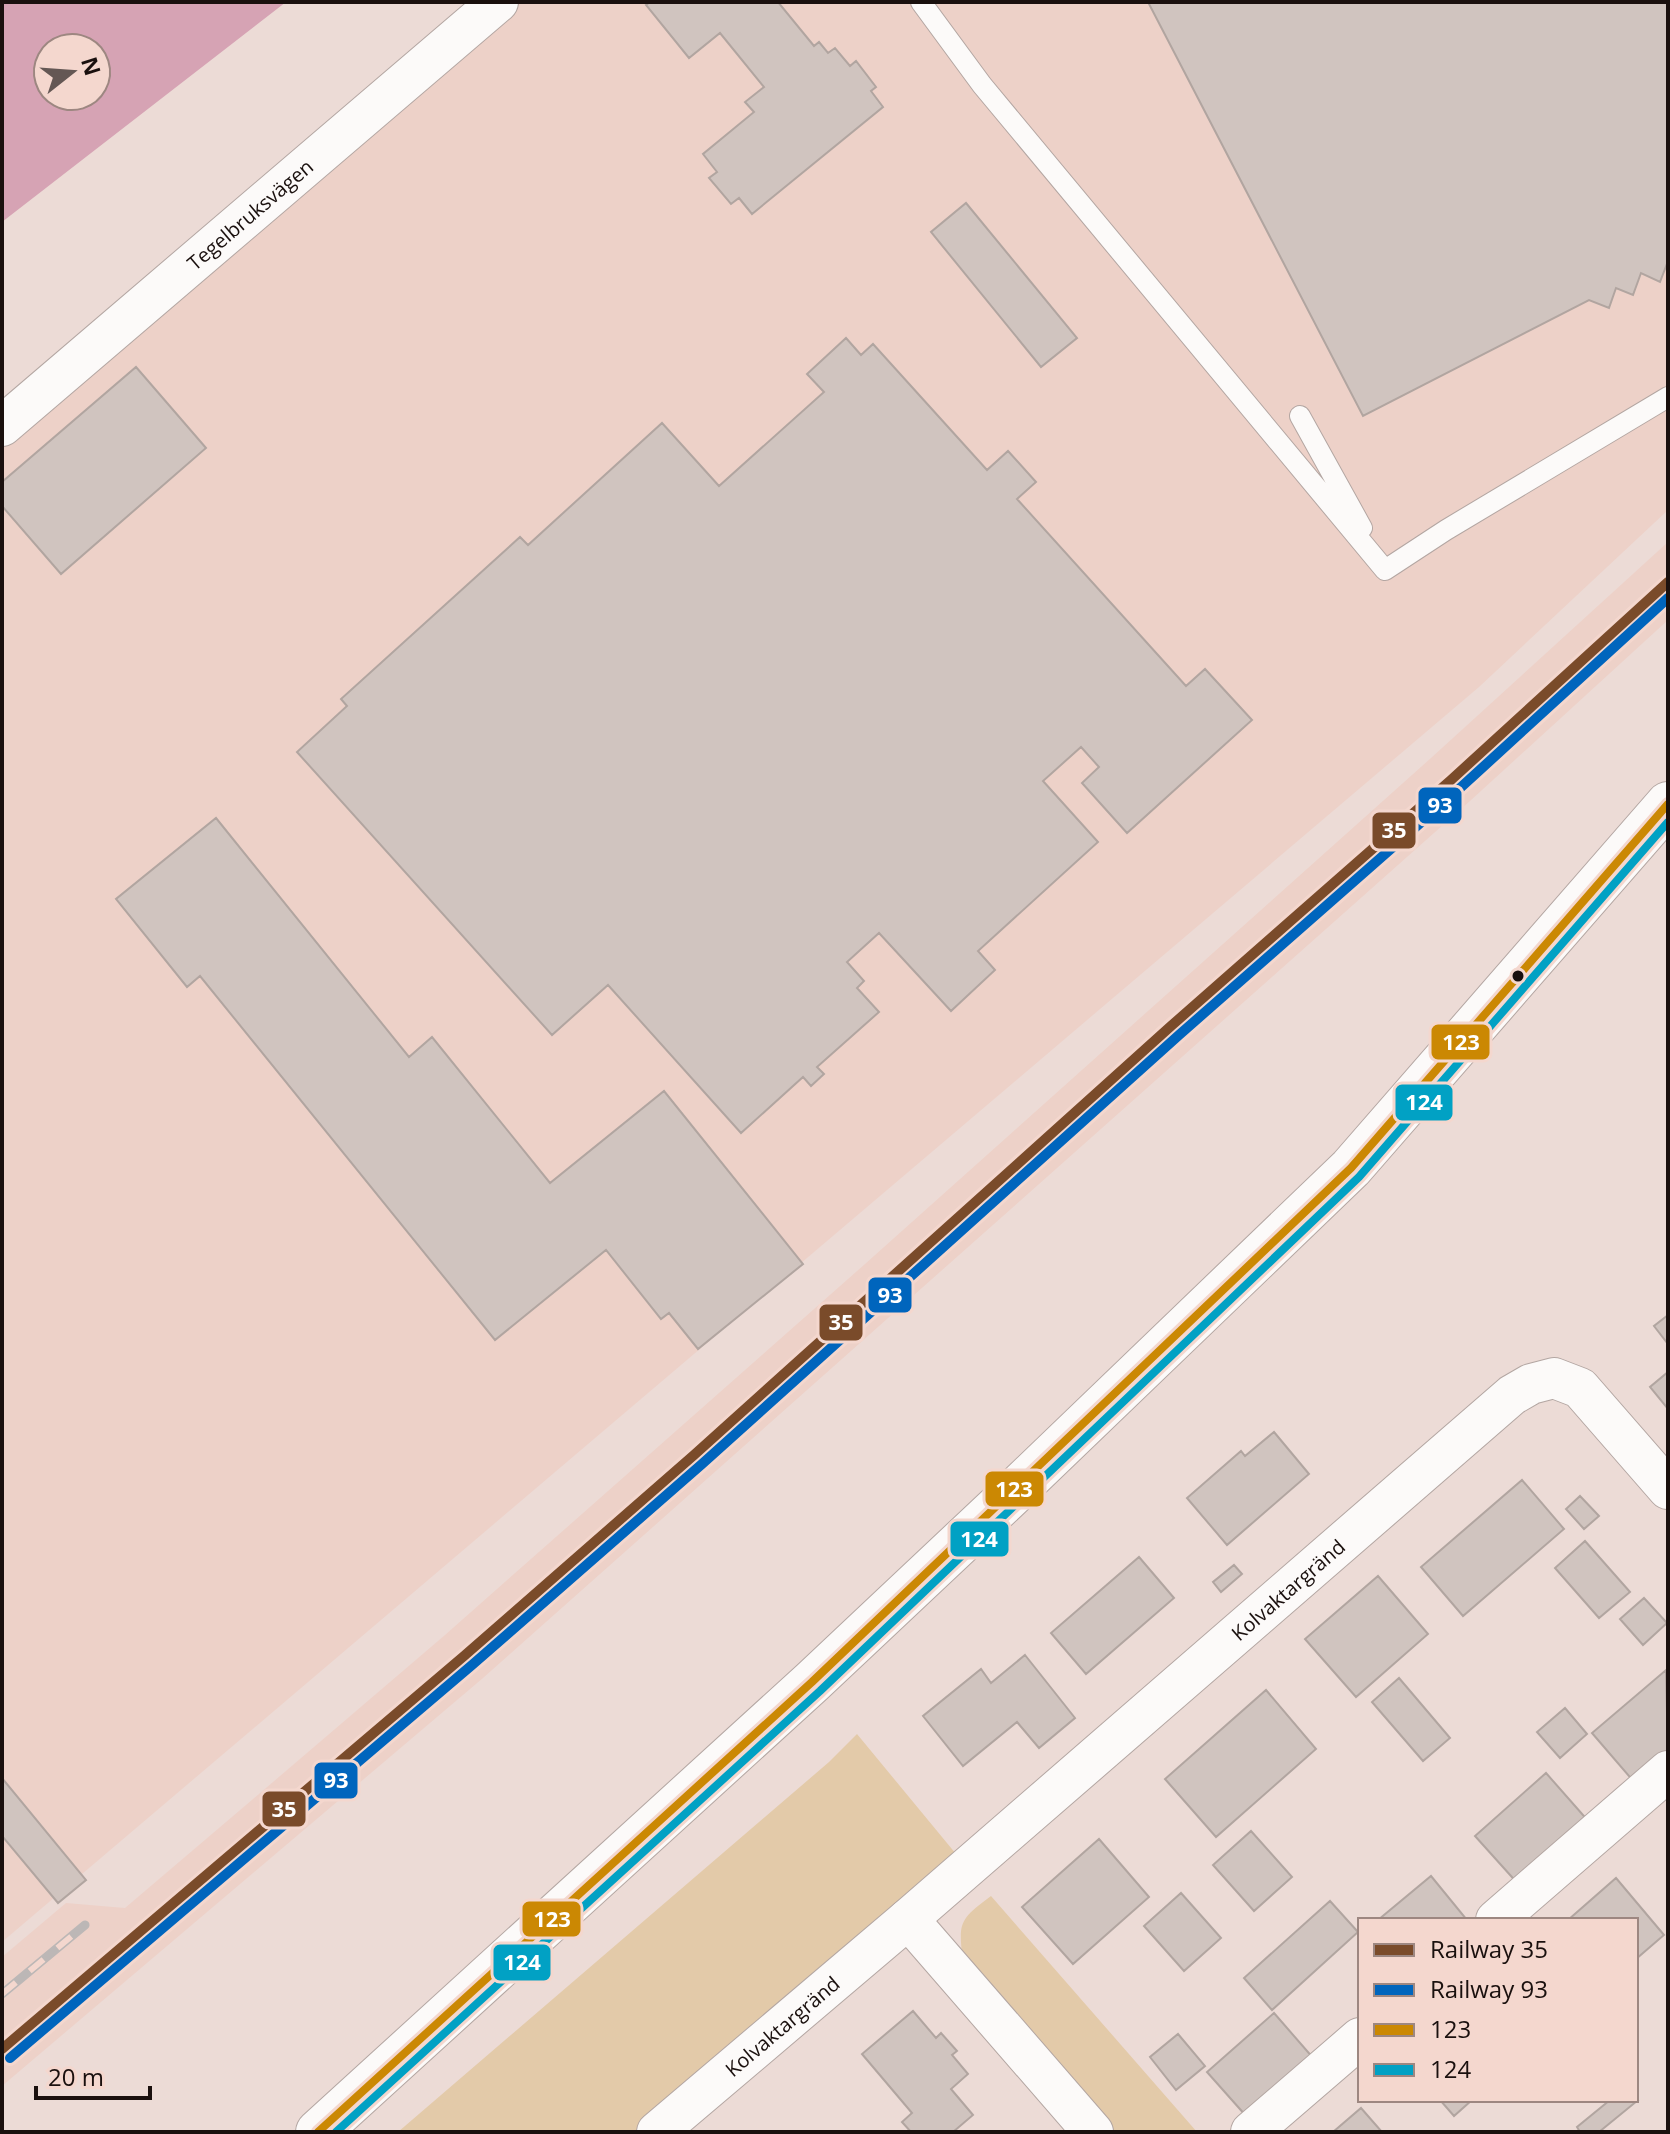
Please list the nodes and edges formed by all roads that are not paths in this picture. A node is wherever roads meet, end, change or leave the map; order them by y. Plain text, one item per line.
1 (498, 2) edge
2 (921, 2) edge
3 (1668, 397) edge
4 (1300, 416) dead end
5 (2, 426) edge
6 (1385, 570) junction
7 (1668, 804) edge
8 (1668, 1489) edge
9 (1668, 1771) edge
10 (1498, 1918) edge
11 (908, 1919) junction
12 (1358, 2040) edge
13 (318, 2132) edge
14 (657, 2132) edge
15 (1093, 2132) edge
16 (1251, 2132) edge

1 - 5 street, Tegelbruksvägen
2 - 6 lane
3 - 6 lane
4 - 6 lane
7 - 13 main road
8 - 11 street, Kolvaktargränd
9 - 10 street
11 - 14 street, Kolvaktargränd
11 - 15 street
12 - 16 street

